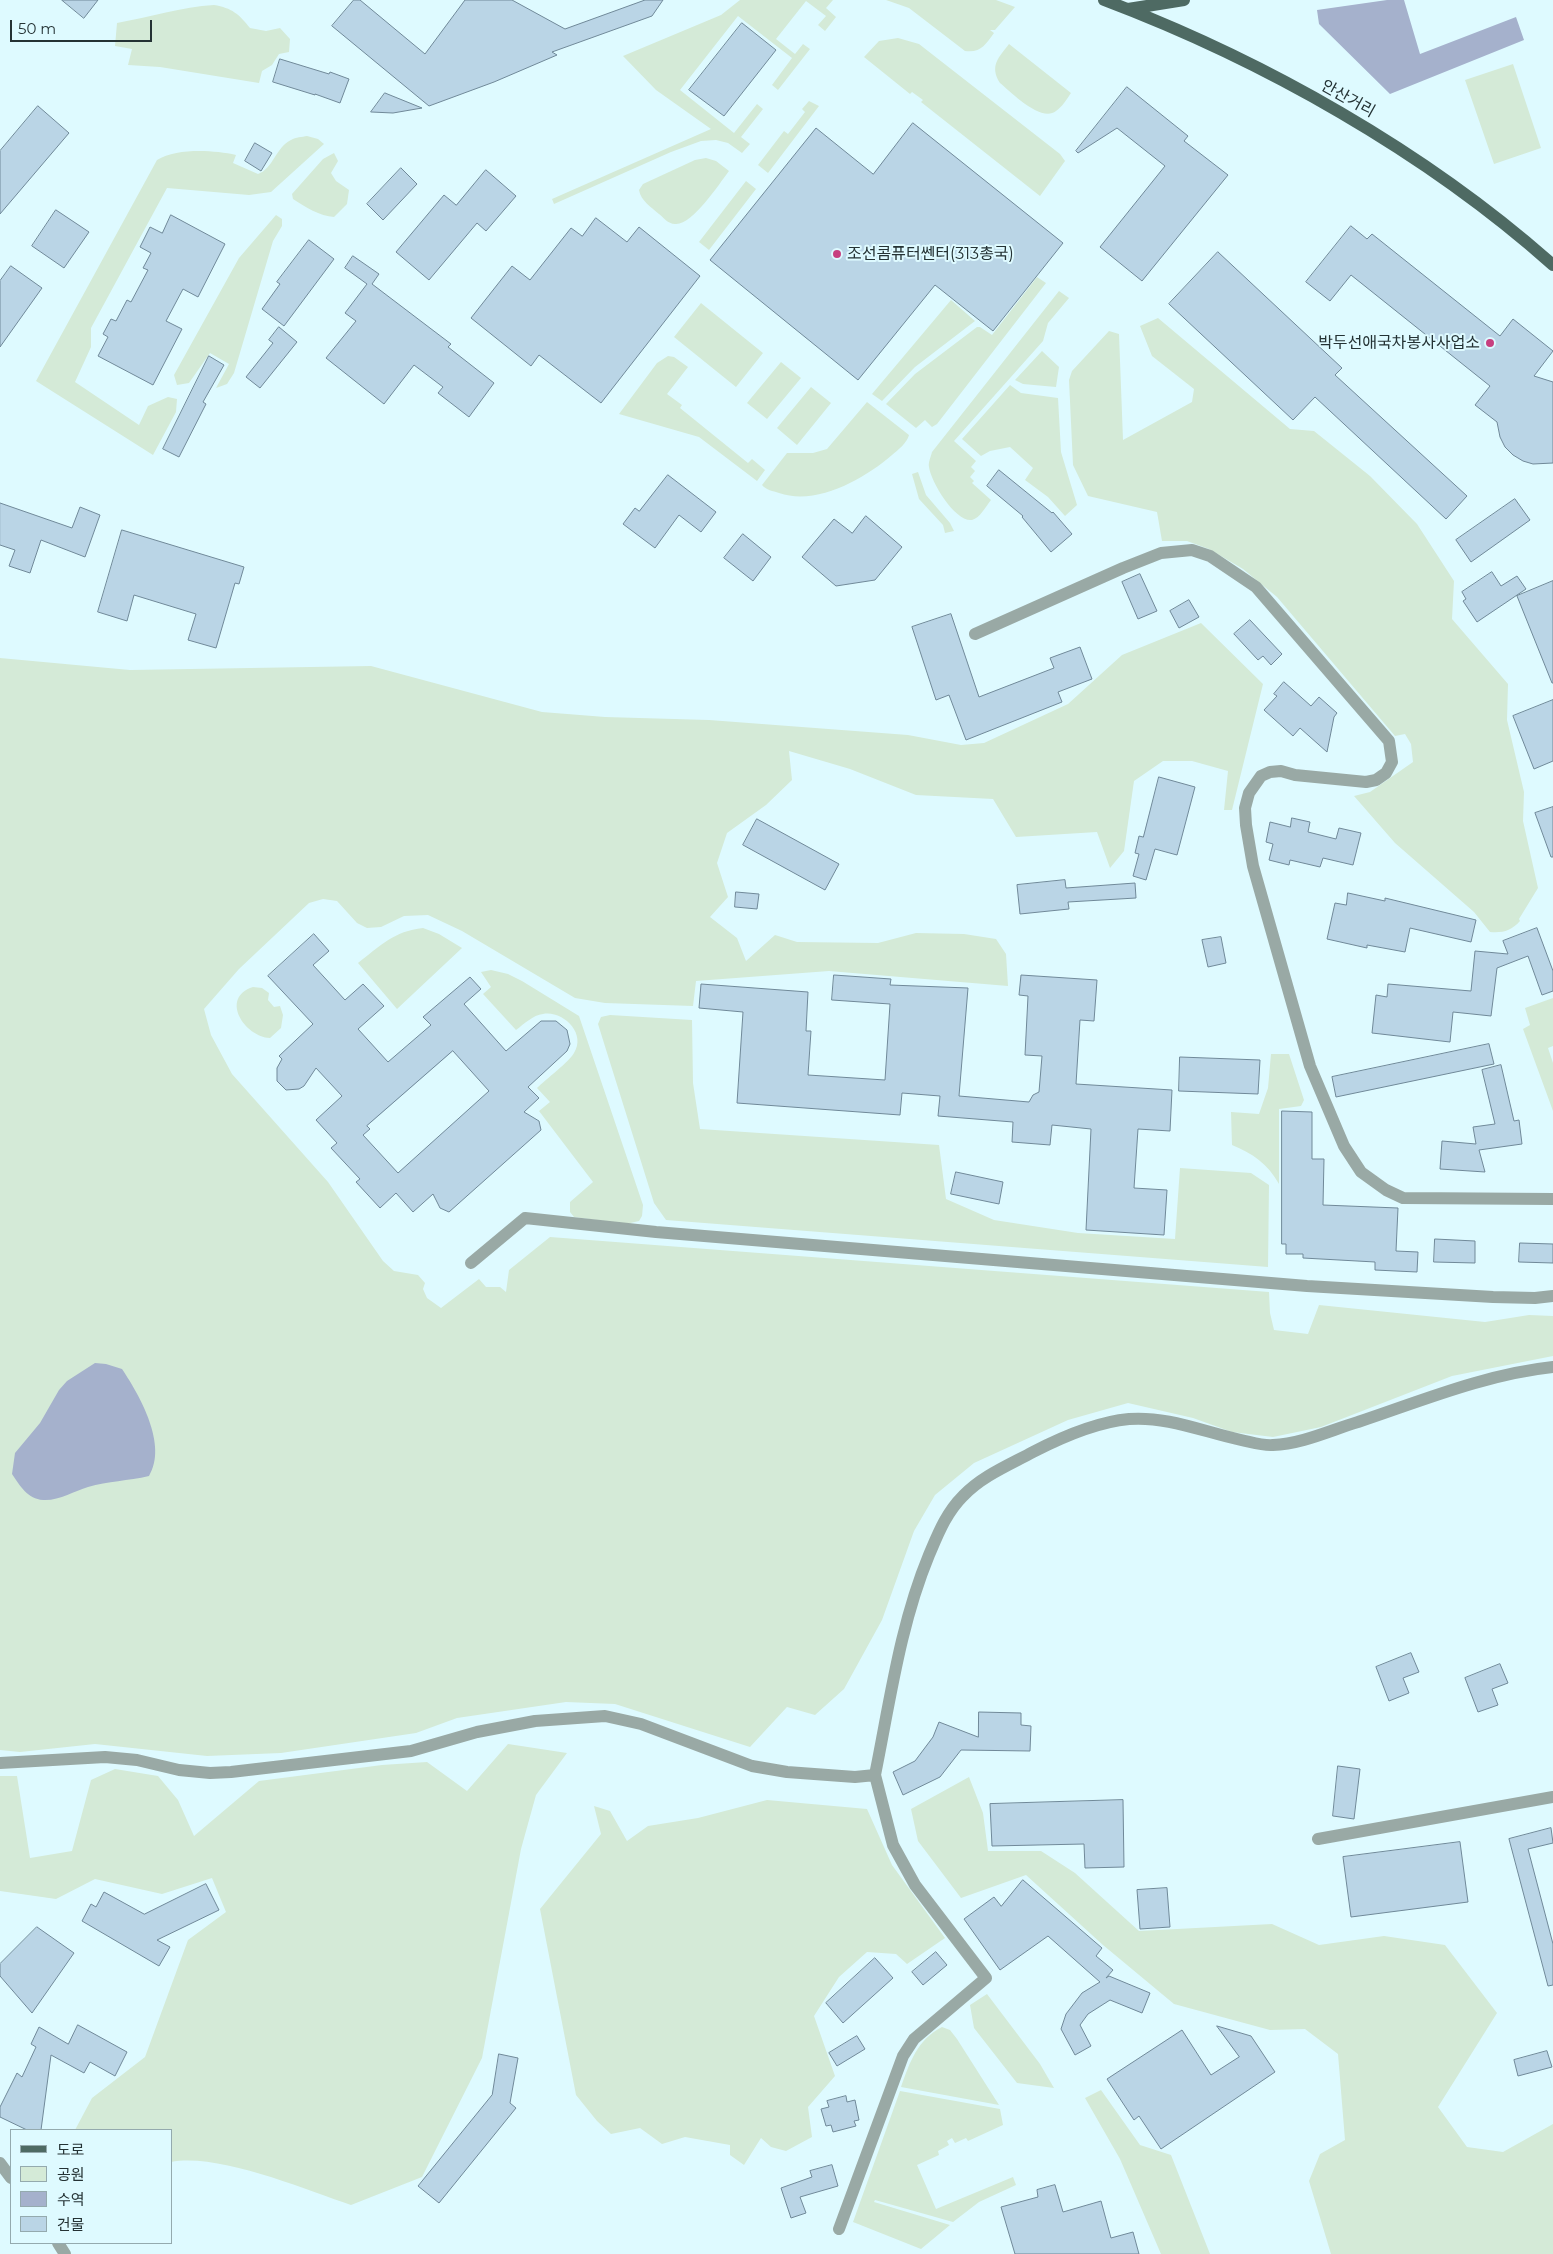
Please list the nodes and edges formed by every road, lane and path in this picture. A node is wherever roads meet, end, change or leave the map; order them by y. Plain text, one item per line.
1 (1104, 0) edge
2 (1184, 0) edge
3 (1128, 9) junction
4 (1553, 265) edge
5 (975, 634) dead end
6 (1553, 1199) edge
7 (471, 1263) dead end
8 (1553, 1296) edge
9 (1553, 1367) edge
10 (0, 1763) edge
11 (875, 1775) junction
12 (1553, 1797) edge
13 (1318, 1839) dead end
14 (0, 2163) edge
15 (10, 2177) edge
16 (839, 2229) dead end

1 - 3 main road, 안산거리
2 - 3 main road
3 - 4 main road, 안산거리
5 - 6 street
7 - 8 street
9 - 11 street
10 - 11 street
11 - 16 street
12 - 13 street
14 - 15 street

